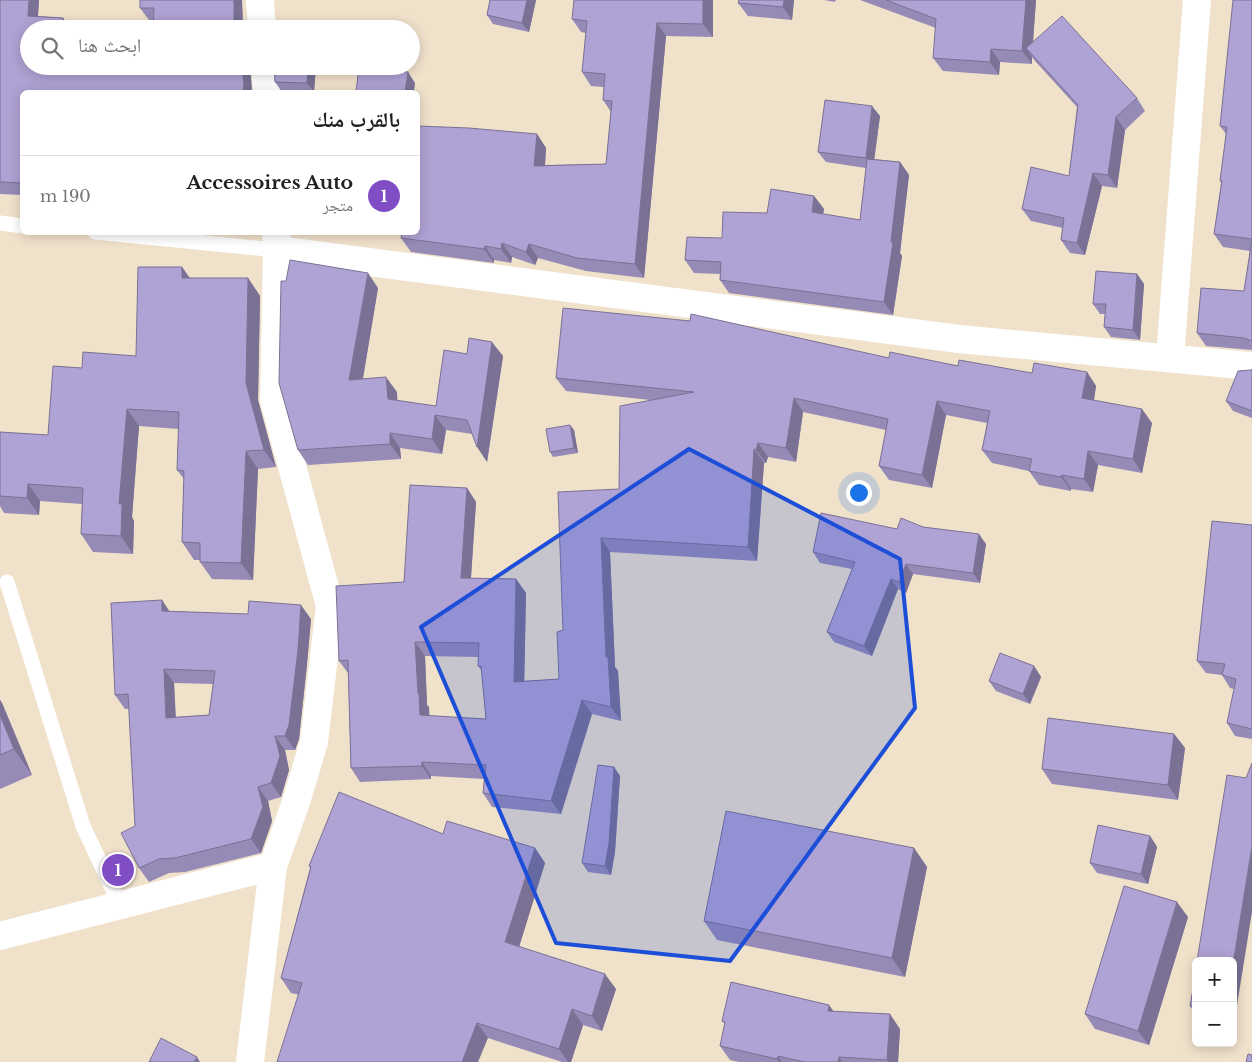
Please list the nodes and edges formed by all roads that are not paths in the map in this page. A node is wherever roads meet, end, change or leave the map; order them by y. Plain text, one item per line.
1 (260, 0) edge
2 (1197, 0) edge
3 (261, 20) edge
4 (266, 75) edge
5 (267, 90) edge
6 (0, 224) edge
7 (20, 226) edge
8 (156, 235) edge
9 (277, 241) edge
10 (1170, 358) junction
11 (1252, 366) edge
12 (7, 582) dead end
13 (273, 866) junction
14 (120, 906) junction
15 (0, 936) edge
16 (250, 1062) edge

1 - 3 street
2 - 10 street
4 - 5 street
6 - 7 lane
8 - 9 lane
9 - 10 street
9 - 13 street
10 - 11 street
12 - 14 lane
13 - 14 street
13 - 16 street
14 - 15 street

